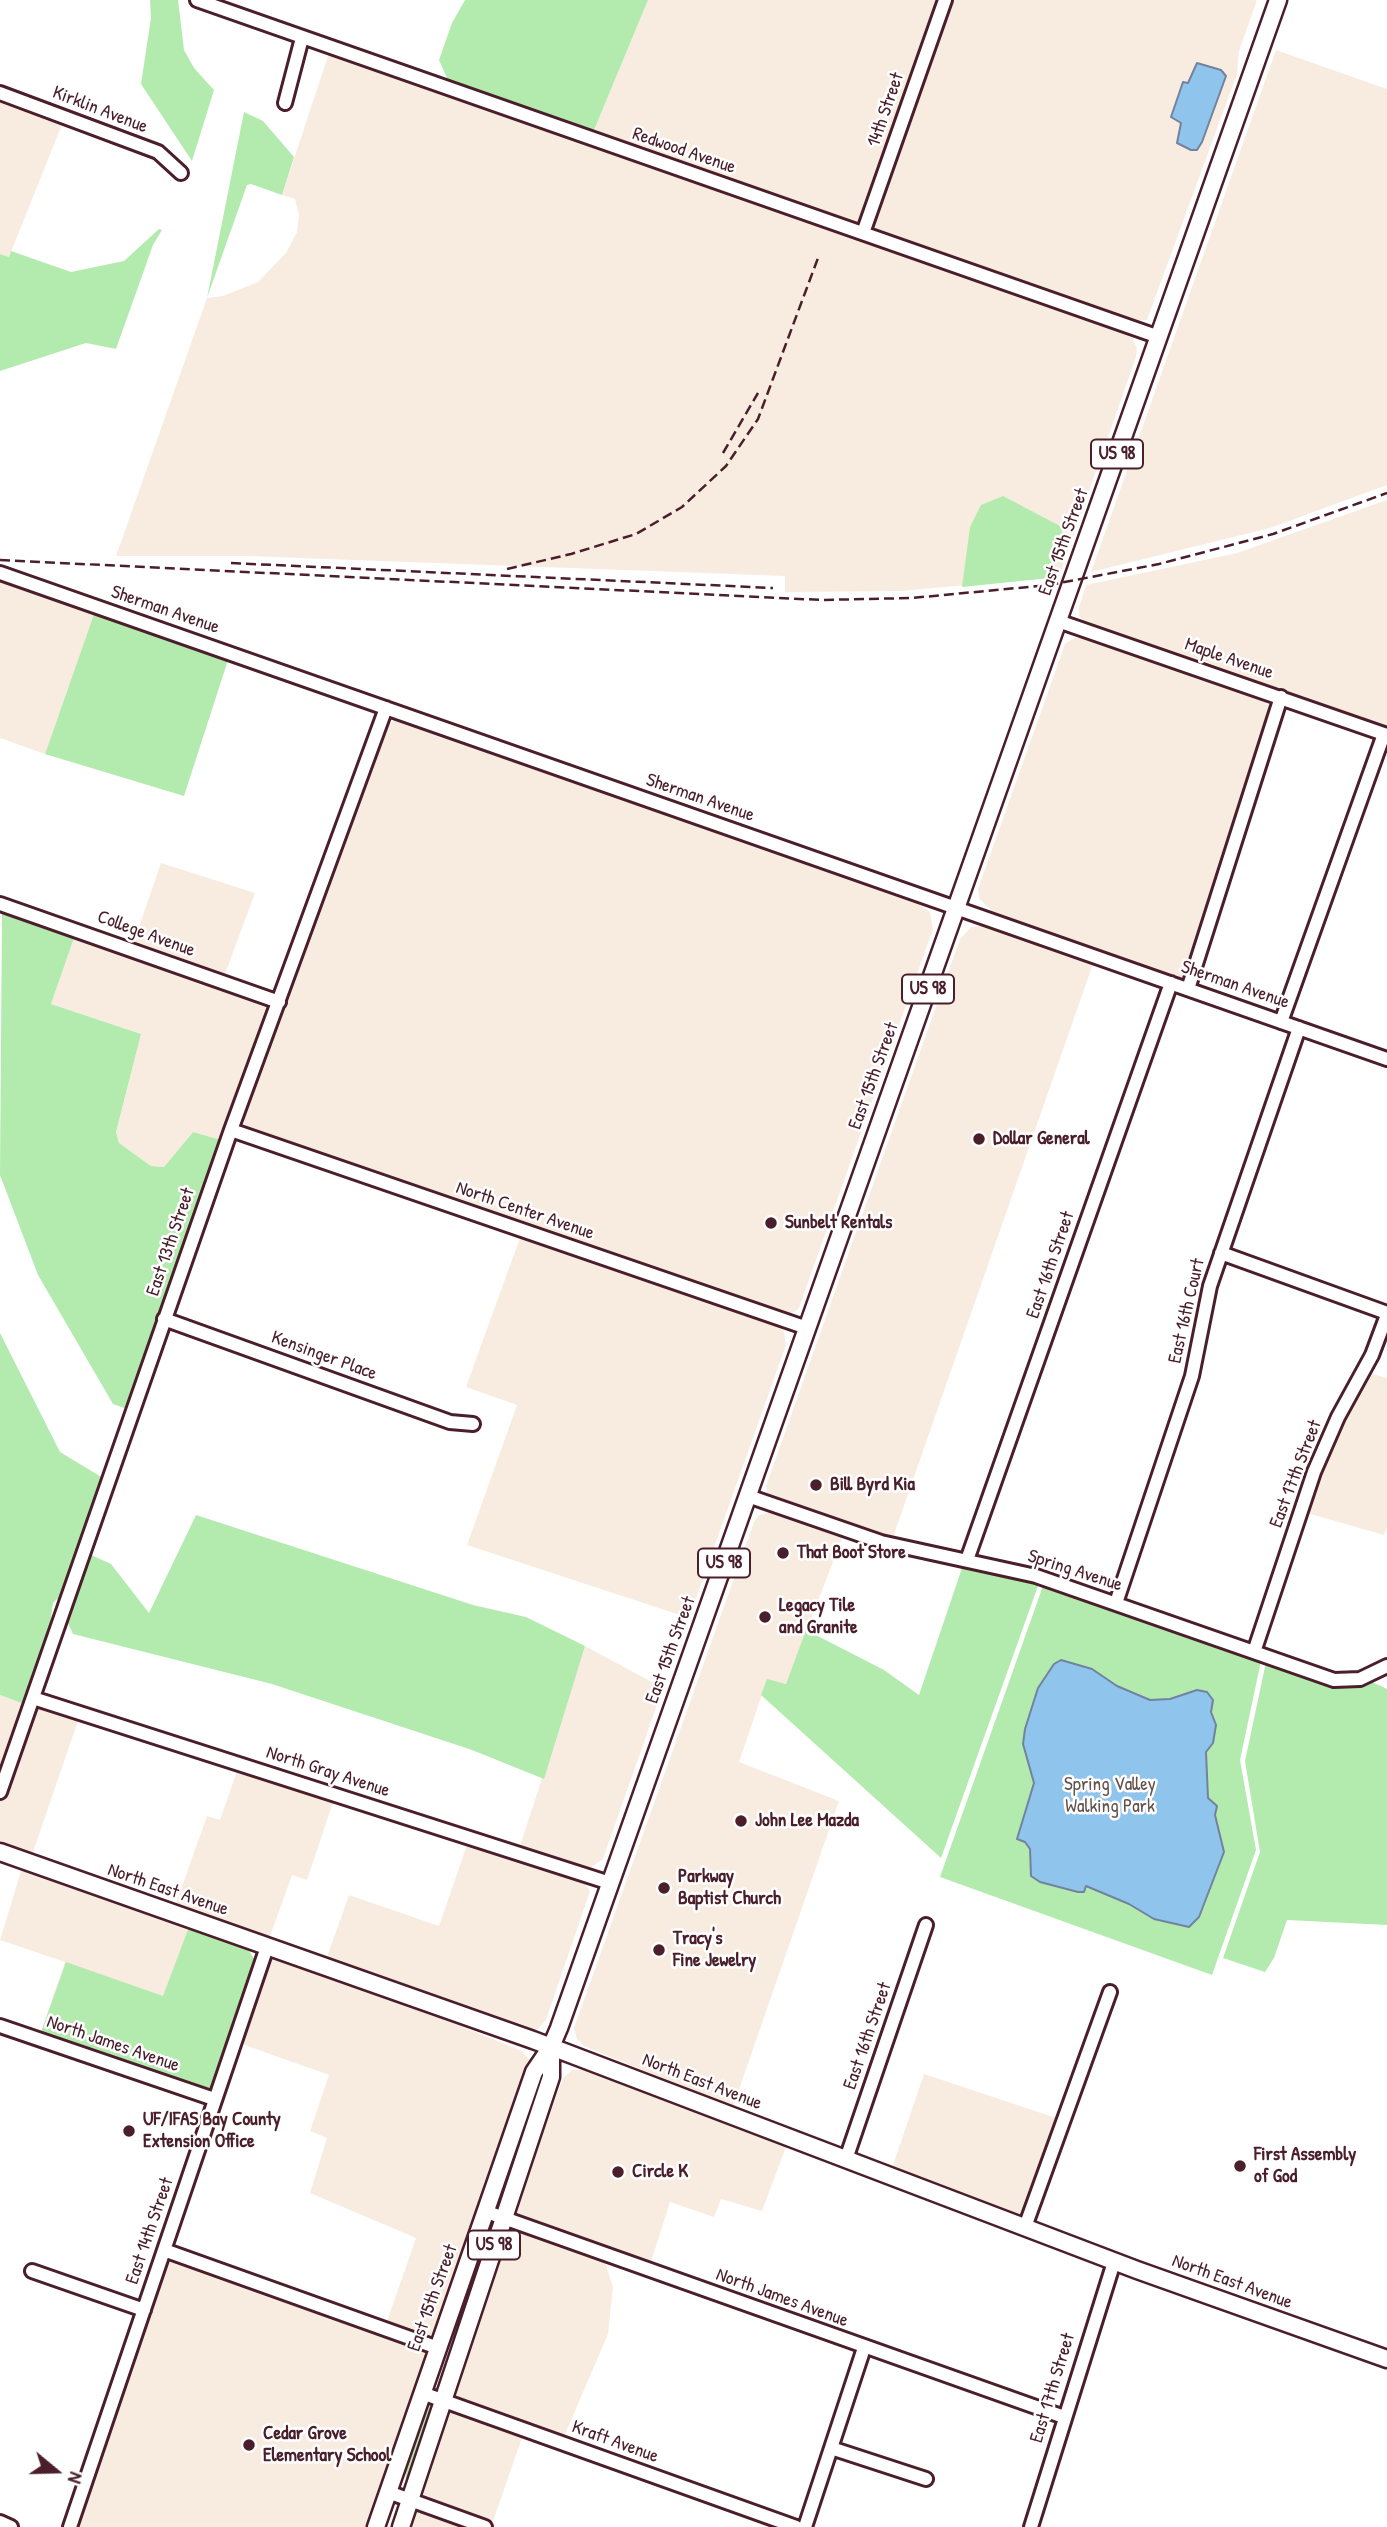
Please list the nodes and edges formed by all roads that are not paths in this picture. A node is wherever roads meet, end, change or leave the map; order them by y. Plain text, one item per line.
1 (197, 0) edge
2 (945, 0) edge
3 (1278, 0) edge
4 (302, 38) junction
5 (0, 93) edge
6 (285, 103) dead end
7 (181, 173) dead end
8 (863, 233) junction
9 (1159, 337) junction
10 (0, 573) edge
11 (1058, 621) junction
12 (1282, 697) junction
13 (386, 708) junction
14 (1385, 734) edge
15 (0, 904) edge
16 (956, 908) junction
17 (1171, 983) junction
18 (1188, 989) junction
19 (279, 1002) junction
20 (1281, 1022) junction
21 (1299, 1028) junction
22 (1387, 1059) edge
23 (231, 1130) junction
24 (1221, 1253) junction
25 (1387, 1314) edge
26 (164, 1319) junction
27 (807, 1328) junction
28 (473, 1424) dead end
29 (748, 1496) junction
30 (967, 1560) junction
31 (1116, 1603) junction
32 (1254, 1652) junction
33 (1387, 1666) edge
34 (33, 1698) junction
35 (0, 1792) edge
36 (0, 1853) edge
37 (610, 1883) junction
38 (926, 1925) dead end
39 (267, 1947) junction
40 (1110, 1992) dead end
41 (0, 2026) edge
42 (551, 2047) junction
43 (214, 2099) junction
44 (846, 2159) junction
45 (487, 2212) junction
46 (503, 2218) junction
47 (1025, 2228) junction
48 (164, 2250) junction
49 (1114, 2262) junction
50 (32, 2271) dead end
51 (144, 2310) junction
52 (465, 2338) junction
53 (438, 2348) junction
54 (864, 2348) junction
55 (1387, 2359) edge
56 (453, 2375) junction
57 (422, 2393) junction
58 (444, 2401) junction
59 (1064, 2417) junction
60 (831, 2448) junction
61 (926, 2479) dead end
62 (388, 2492) junction
63 (410, 2500) junction
64 (0, 2522) edge
65 (11, 2527) edge
66 (70, 2527) edge
67 (376, 2527) edge
68 (401, 2527) edge
69 (485, 2527) edge
70 (796, 2527) edge
71 (805, 2527) edge
72 (1031, 2527) edge

1 - 4 street, Redwood Avenue
2 - 8 street, 14th Street
3 - 9 main road, East 15th Street / US 98
4 - 6 street
4 - 8 street, Redwood Avenue
5 - 7 street, Kirklin Avenue
8 - 9 street, Redwood Avenue
9 - 11 main road, East 15th Street / US 98
10 - 13 street, Sherman Avenue
11 - 12 street, Maple Avenue
11 - 16 main road, East 15th Street / US 98
12 - 14 street, Maple Avenue
12 - 18 street
13 - 16 street, Sherman Avenue
13 - 19 street, East 13th Street
14 - 20 street
15 - 19 street, College Avenue
16 - 17 street, Sherman Avenue
16 - 27 main road, East 15th Street / US 98
17 - 18 street, Sherman Avenue
17 - 30 street, East 16th Street
18 - 20 street, Sherman Avenue
19 - 23 street, East 13th Street
20 - 21 street, Sherman Avenue
21 - 22 street, Sherman Avenue
21 - 24 street, East 16th Court
23 - 26 street, East 13th Street
23 - 27 street, North Center Avenue
24 - 25 street
24 - 31 street, East 16th Court
25 - 32 street, East 17th Street
26 - 28 street, Kensinger Place
26 - 34 street, East 13th Street
27 - 29 main road, East 15th Street / US 98
29 - 30 street, Spring Avenue
29 - 37 main road, East 15th Street / US 98
30 - 31 street, Spring Avenue
31 - 32 street, Spring Avenue
32 - 33 street, Spring Avenue
34 - 35 street, East 13th Street
34 - 37 street, North Gray Avenue
36 - 39 main road, North East Avenue
37 - 42 main road, East 15th Street / US 98
38 - 44 street, East 16th Street
39 - 42 main road, North East Avenue
39 - 43 street, East 14th Street
40 - 47 street
41 - 43 street, North James Avenue
42 - 44 main road, North East Avenue
42 - 45 main road, East 15th Street / US 98
42 - 46 main road, East 15th Street / US 98
43 - 48 street, East 14th Street
44 - 47 main road, North East Avenue
45 - 46 street, North James Avenue
45 - 53 main road, East 15th Street / US 98
46 - 52 main road, East 15th Street / US 98
46 - 54 street, North James Avenue
47 - 49 main road, North East Avenue
48 - 51 street, East 14th Street
48 - 53 street
49 - 55 main road, North East Avenue
49 - 59 street, East 17th Street
50 - 51 street
51 - 66 street, East 14th Street
52 - 53 main road
52 - 56 main road, East 15th Street / US 98
53 - 56 main road
53 - 57 main road, East 15th Street / US 98
54 - 59 street, North James Avenue
54 - 60 street
56 - 58 main road, East 15th Street / US 98
57 - 58 street, Kraft Avenue
57 - 62 main road, East 15th Street / US 98
58 - 63 main road, East 15th Street / US 98
58 - 70 street, Kraft Avenue
59 - 72 street, East 17th Street
60 - 61 street
60 - 71 street
62 - 63 street
62 - 67 main road, East 15th Street / US 98
63 - 68 main road, East 15th Street / US 98
63 - 69 street
64 - 65 street

